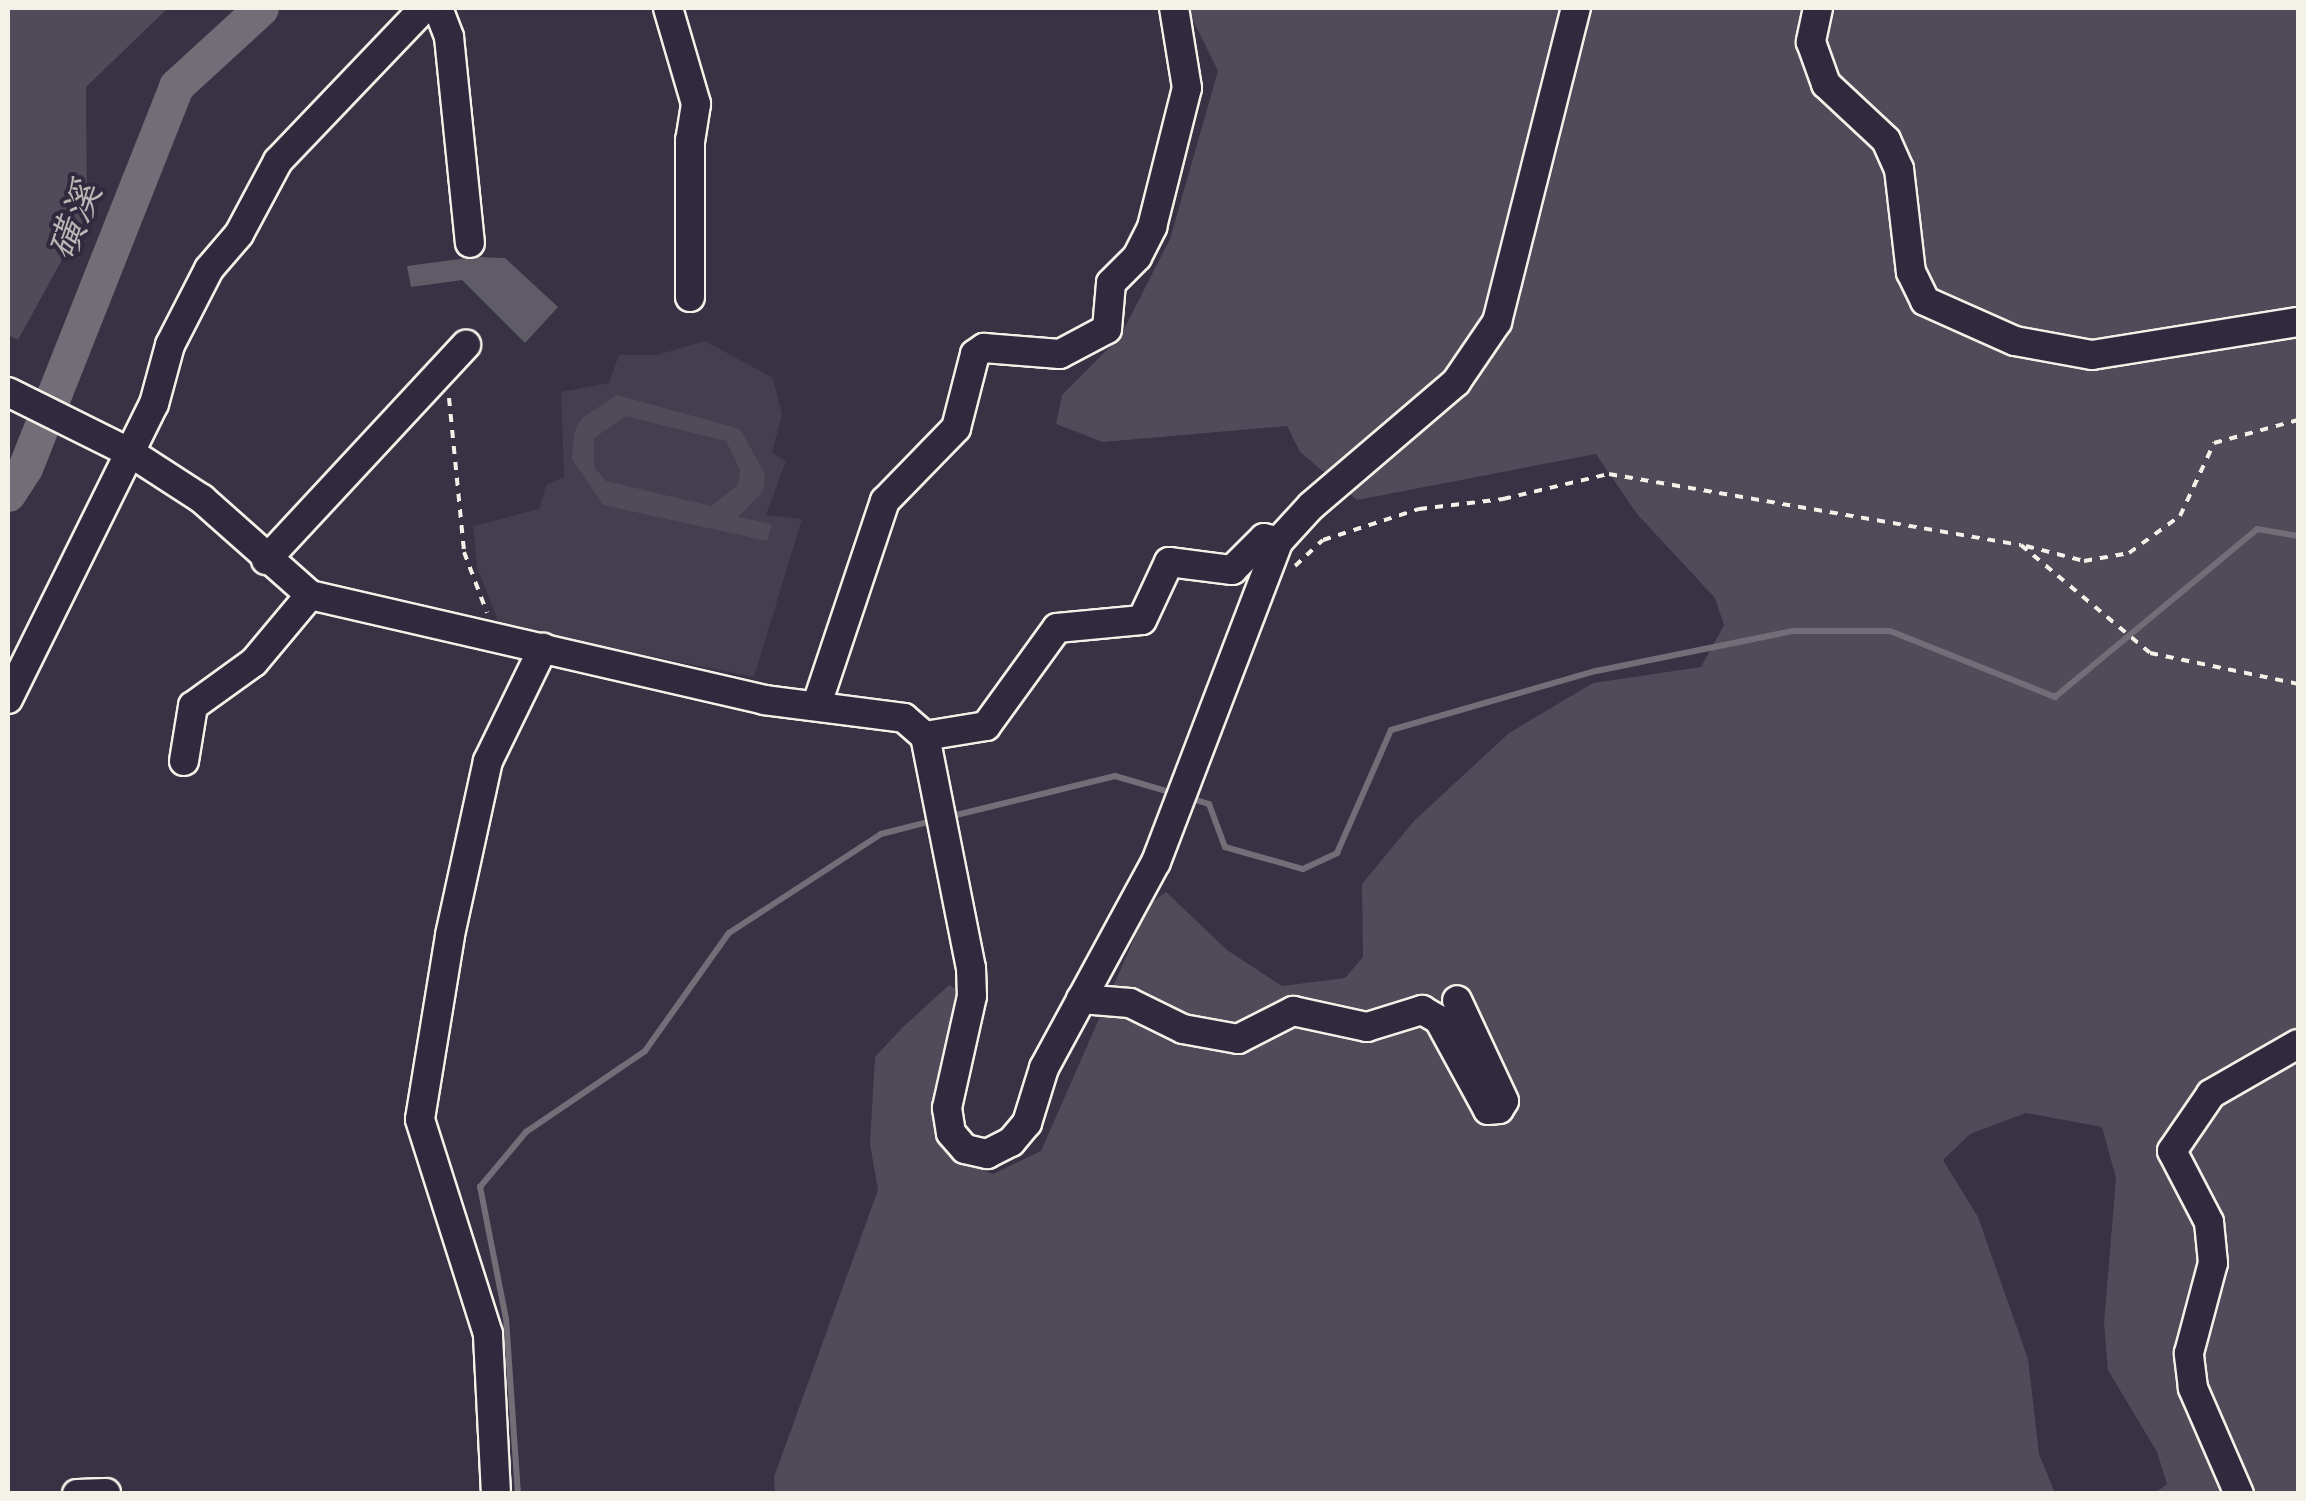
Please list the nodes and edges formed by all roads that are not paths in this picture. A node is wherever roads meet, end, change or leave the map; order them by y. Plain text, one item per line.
1 (424, 8) edge
2 (438, 8) edge
3 (668, 8) edge
4 (1174, 8) edge
5 (1576, 8) edge
6 (1818, 8) edge
7 (470, 242) dead end
8 (690, 297) dead end
9 (2298, 322) edge
10 (466, 345) dead end
11 (8, 392) edge
12 (125, 450) junction
13 (1278, 542) junction
14 (266, 560) junction
15 (310, 596) junction
16 (543, 648) junction
17 (8, 699) edge
18 (818, 704) junction
19 (925, 736) junction
20 (184, 761) dead end
21 (1081, 999) junction
22 (1457, 1000) dead end
23 (2298, 1044) edge
24 (106, 1493) edge
25 (77, 1494) edge
26 (496, 1494) edge
27 (2239, 1494) edge

1 - 12 street
2 - 7 street
3 - 8 street
4 - 18 street
5 - 13 street
6 - 9 street
10 - 14 street
11 - 12 street
12 - 14 street
12 - 17 street
13 - 19 street
13 - 21 street
14 - 15 street
15 - 16 street
15 - 20 street
16 - 18 street
16 - 26 street
18 - 19 street
19 - 21 street
21 - 22 street
23 - 27 street
24 - 25 street

